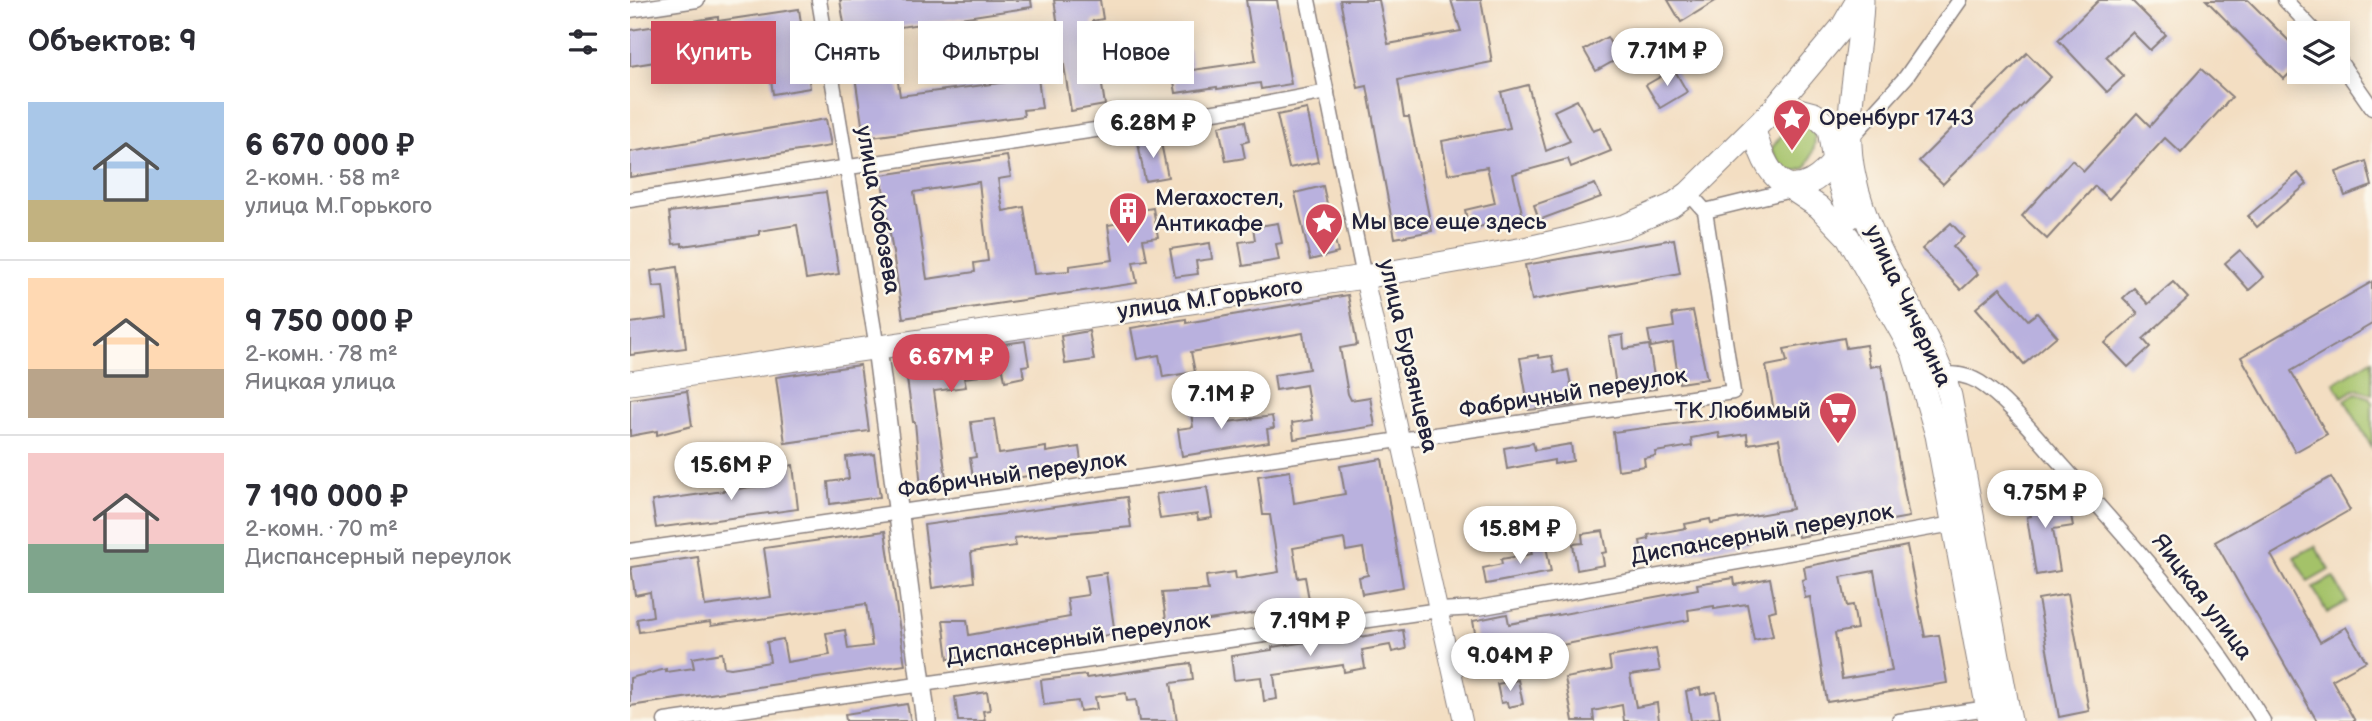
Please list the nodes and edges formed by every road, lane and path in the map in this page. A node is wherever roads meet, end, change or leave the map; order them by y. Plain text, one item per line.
1 (697, 0) edge
2 (819, 0) edge
3 (1308, 0) edge
4 (1860, 0) edge
5 (1960, 0) edge
6 (2285, 0) edge
7 (630, 10) edge
8 (2305, 21) edge
9 (2350, 76) edge
10 (1327, 92) junction
11 (2372, 108) edge
12 (1773, 110) junction
13 (1754, 129) junction
14 (844, 165) junction
15 (1816, 169) junction
16 (1689, 193) junction
17 (630, 200) edge
18 (1705, 211) junction
19 (1364, 276) junction
20 (877, 348) junction
21 (1943, 374) junction
22 (630, 383) edge
23 (1402, 442) junction
24 (898, 514) junction
25 (1953, 524) junction
26 (630, 551) edge
27 (1439, 610) junction
28 (921, 684) junction
29 (1989, 715) edge
30 (665, 721) edge
31 (926, 721) edge
32 (1463, 721) edge
33 (1899, 721) edge
34 (2010, 721) edge
35 (2263, 721) edge

1 - 7 street
2 - 14 street, улица Кобозева
3 - 10 street, улица Бурзянцева
4 - 12 main road, улица М.Горького
4 - 15 main road
5 - 15 street
6 - 8 street
9 - 11 street
10 - 14 street
10 - 19 street, улица Бурзянцева
12 - 13 main road, улица М.Горького
12 - 15 main road
13 - 15 main road
13 - 16 main road, улица М.Горького
14 - 17 street
14 - 20 street, улица Кобозева
15 - 18 street
15 - 21 main road, улица Чичерина
15 - 25 main road, улица Чичерина
16 - 18 street
16 - 19 main road, улица М.Горького
18 - 23 street, Фабричный переулок
19 - 20 main road, улица М.Горького
19 - 23 street, улица Бурзянцева
20 - 22 main road, улица М.Горького
20 - 24 main road, улица Кобозева
21 - 34 main road, улица Чичерина
21 - 35 street, Яицкая улица
23 - 24 street, Фабричный переулок
23 - 27 street, улица Бурзянцева
24 - 26 street, Фабричный переулок
24 - 28 main road, улица Кобозева
25 - 27 street, Диспансерный переулок
25 - 29 main road, улица Чичерина
27 - 28 street, Диспансерный переулок
27 - 32 street, улица Бурзянцева
28 - 30 street, Диспансерный переулок
28 - 31 main road, улица Кобозева
29 - 33 street

